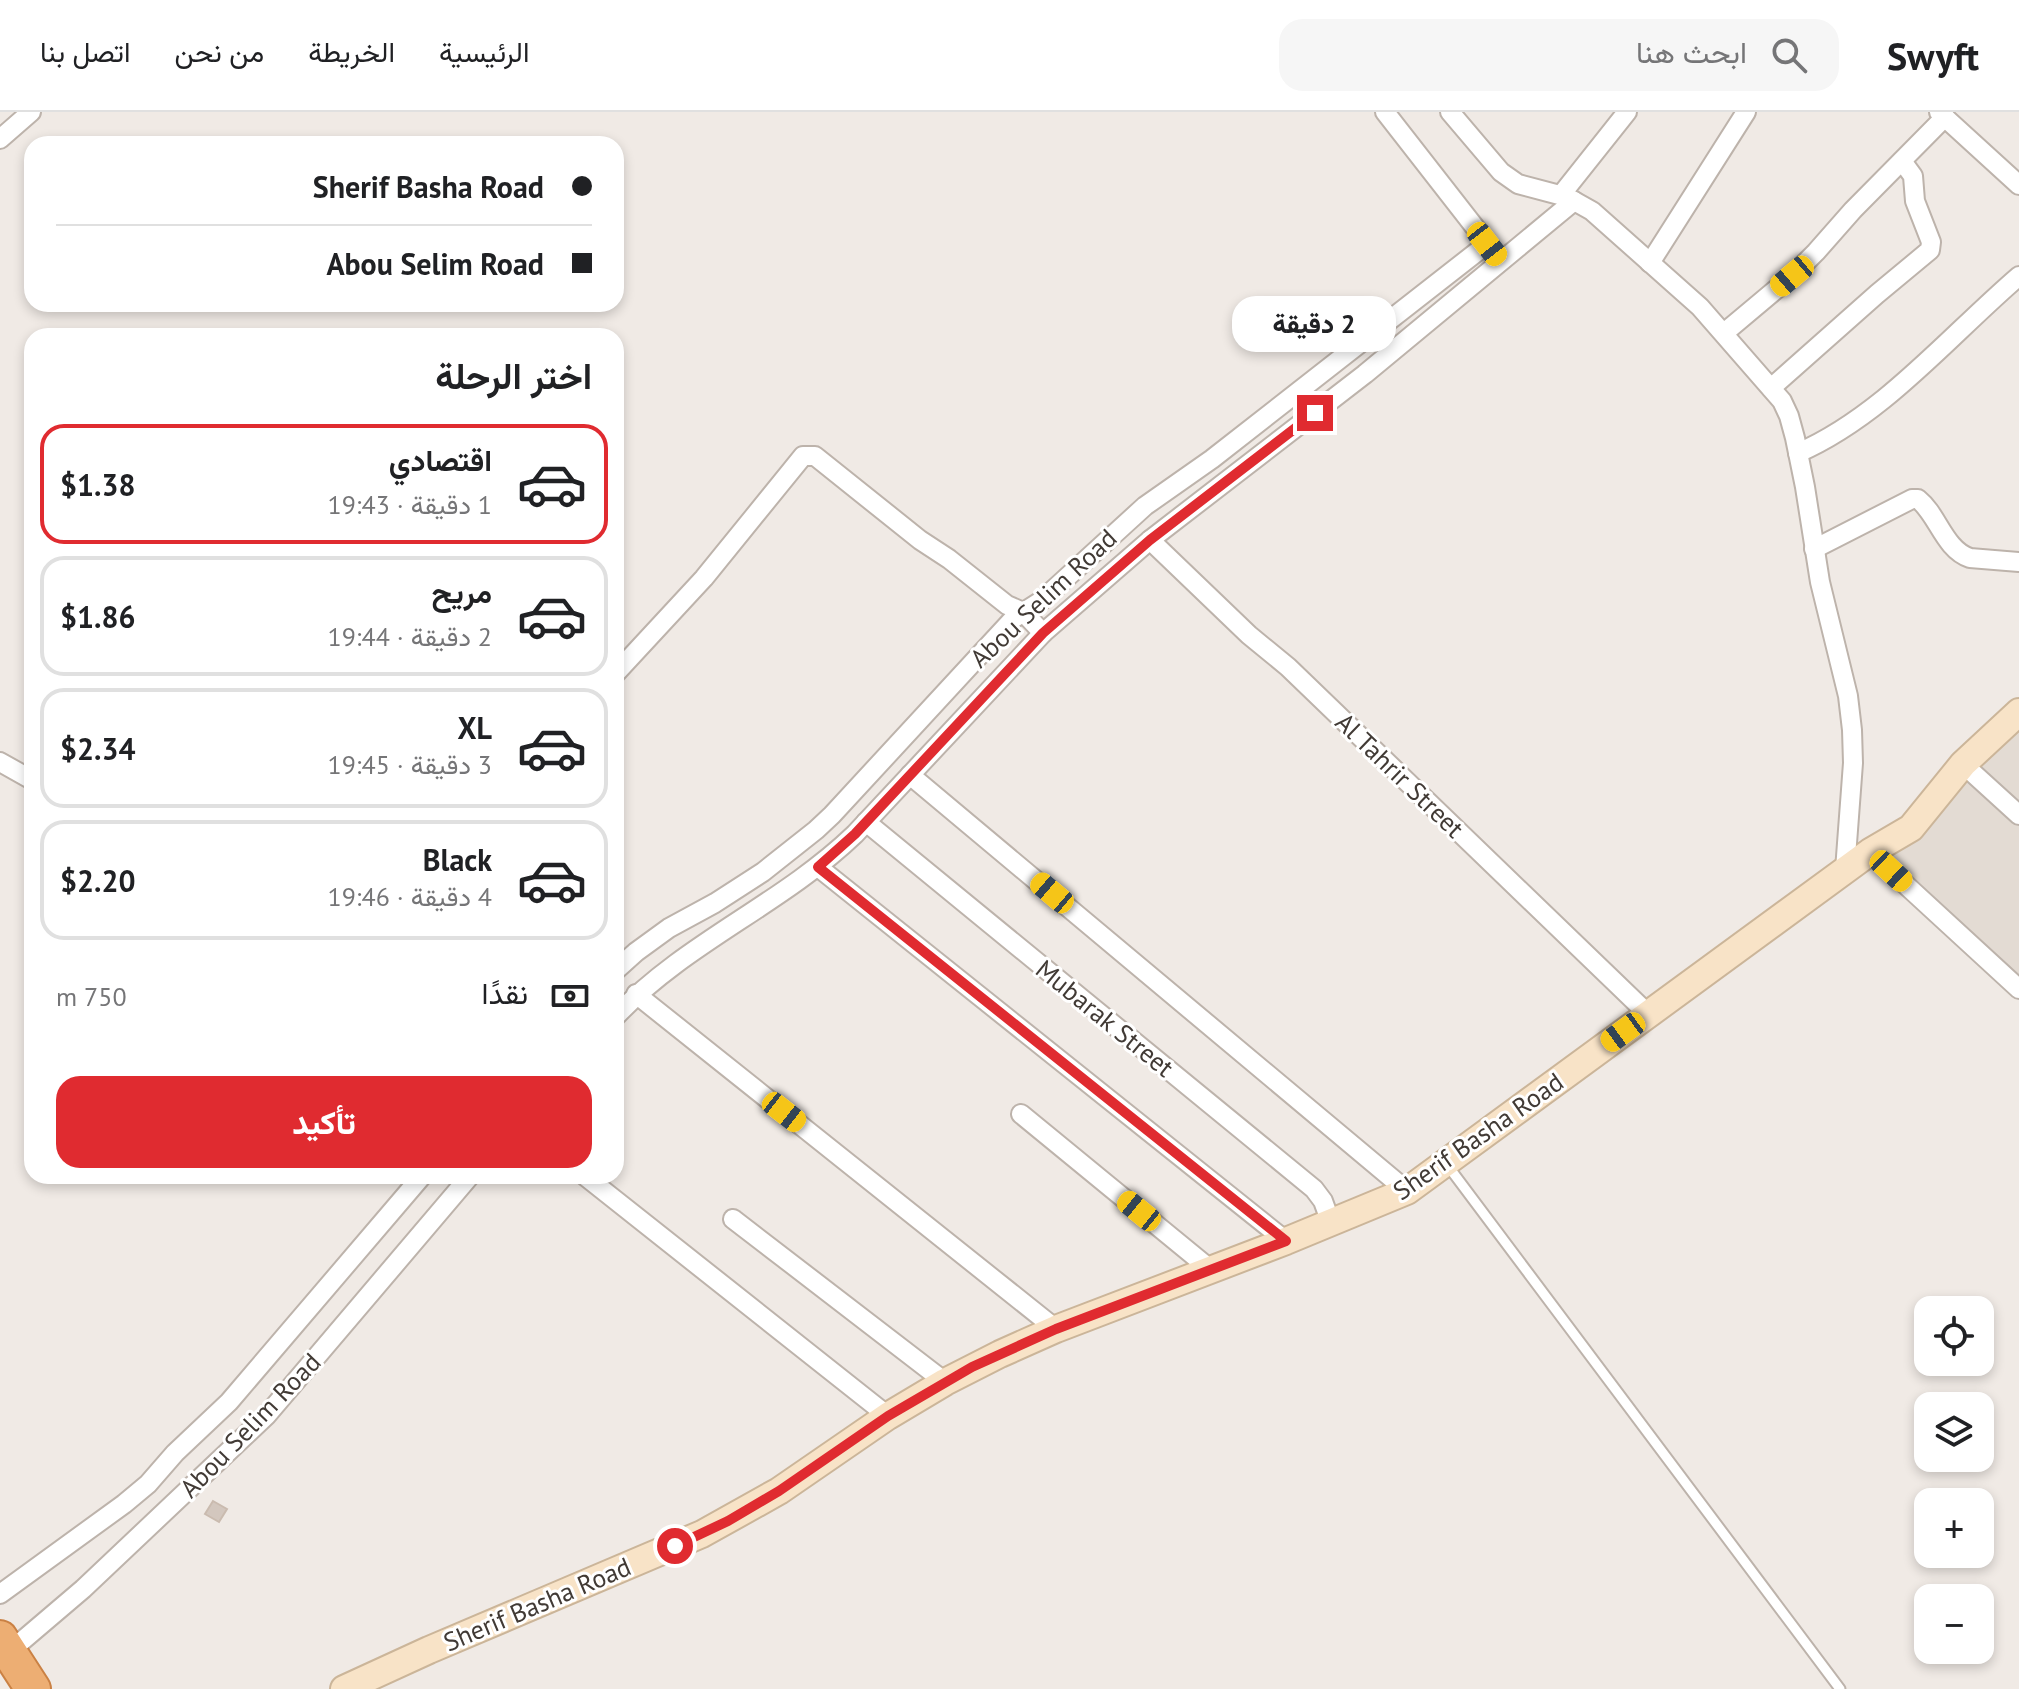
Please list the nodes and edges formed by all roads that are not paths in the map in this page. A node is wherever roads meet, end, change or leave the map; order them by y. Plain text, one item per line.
1 (31, 112) edge
2 (1385, 112) edge
3 (1450, 112) edge
4 (1627, 112) edge
5 (1746, 112) edge
6 (1942, 115) edge
7 (0, 139) edge
8 (1902, 161) junction
9 (2019, 185) edge
10 (1568, 198) junction
11 (1487, 244) junction
12 (1501, 262) junction
13 (1650, 263) junction
14 (2019, 276) edge
15 (1724, 333) junction
16 (1771, 388) junction
17 (1798, 453) junction
18 (1150, 540) junction
19 (1814, 549) junction
20 (2019, 562) edge
21 (1023, 612) junction
22 (1043, 633) junction
23 (624, 664) edge
24 (2019, 712) edge
25 (0, 762) edge
26 (1963, 764) junction
27 (910, 775) junction
28 (24, 776) edge
29 (2019, 815) edge
30 (866, 822) junction
31 (1870, 852) junction
32 (818, 867) junction
33 (1845, 870) junction
34 (624, 963) edge
35 (2018, 987) edge
36 (636, 994) junction
37 (624, 1007) edge
38 (1648, 1014) junction
39 (1021, 1114) dead end
40 (1446, 1163) junction
41 (415, 1184) edge
42 (463, 1184) edge
43 (595, 1184) edge
44 (1407, 1191) junction
45 (733, 1219) dead end
46 (1331, 1223) junction
47 (1286, 1241) junction
48 (1210, 1269) junction
49 (1056, 1329) junction
50 (945, 1382) junction
51 (888, 1416) junction
52 (0, 1594) edge
53 (2, 1666) edge
54 (6, 1689) edge
55 (33, 1689) edge
56 (344, 1689) edge
57 (1840, 1689) edge

1 - 7 street
2 - 11 street
3 - 10 street
4 - 10 street, Abou Selim Road
5 - 13 street
6 - 8 street
6 - 9 street
8 - 15 street
8 - 16 street
10 - 12 street, Abou Selim Road
10 - 13 street
11 - 12 street
11 - 21 street, Abou Selim Road
12 - 18 street, Abou Selim Road
13 - 15 street
14 - 17 street
15 - 16 street
16 - 17 street
17 - 19 street
18 - 22 street, Abou Selim Road
18 - 38 street, Al Tahrir Street
19 - 20 street
19 - 33 street
21 - 22 street
21 - 23 street
21 - 34 street, Abou Selim Road
22 - 27 street, Abou Selim Road
24 - 26 street, Sherif Basha Road
25 - 28 street
26 - 29 street
26 - 31 street, Sherif Basha Road
27 - 30 street, Abou Selim Road
27 - 44 street
30 - 32 street, Abou Selim Road
30 - 46 street, Mubarak Street
31 - 33 street, Sherif Basha Road
31 - 35 street
32 - 36 street, Abou Selim Road
32 - 47 street
33 - 38 street, Sherif Basha Road
36 - 37 street, Abou Selim Road
36 - 49 street
38 - 40 street, Sherif Basha Road
39 - 48 street
40 - 44 street, Sherif Basha Road
40 - 57 lane
41 - 52 street, Abou Selim Road
42 - 53 street, Abou Selim Road
43 - 51 street
44 - 46 street, Sherif Basha Road
45 - 50 street
46 - 47 street, Sherif Basha Road
47 - 48 street, Sherif Basha Road
48 - 49 street, Sherif Basha Road
49 - 50 street, Sherif Basha Road
50 - 51 street, Sherif Basha Road
51 - 56 street, Sherif Basha Road
53 - 54 highway
53 - 55 highway

